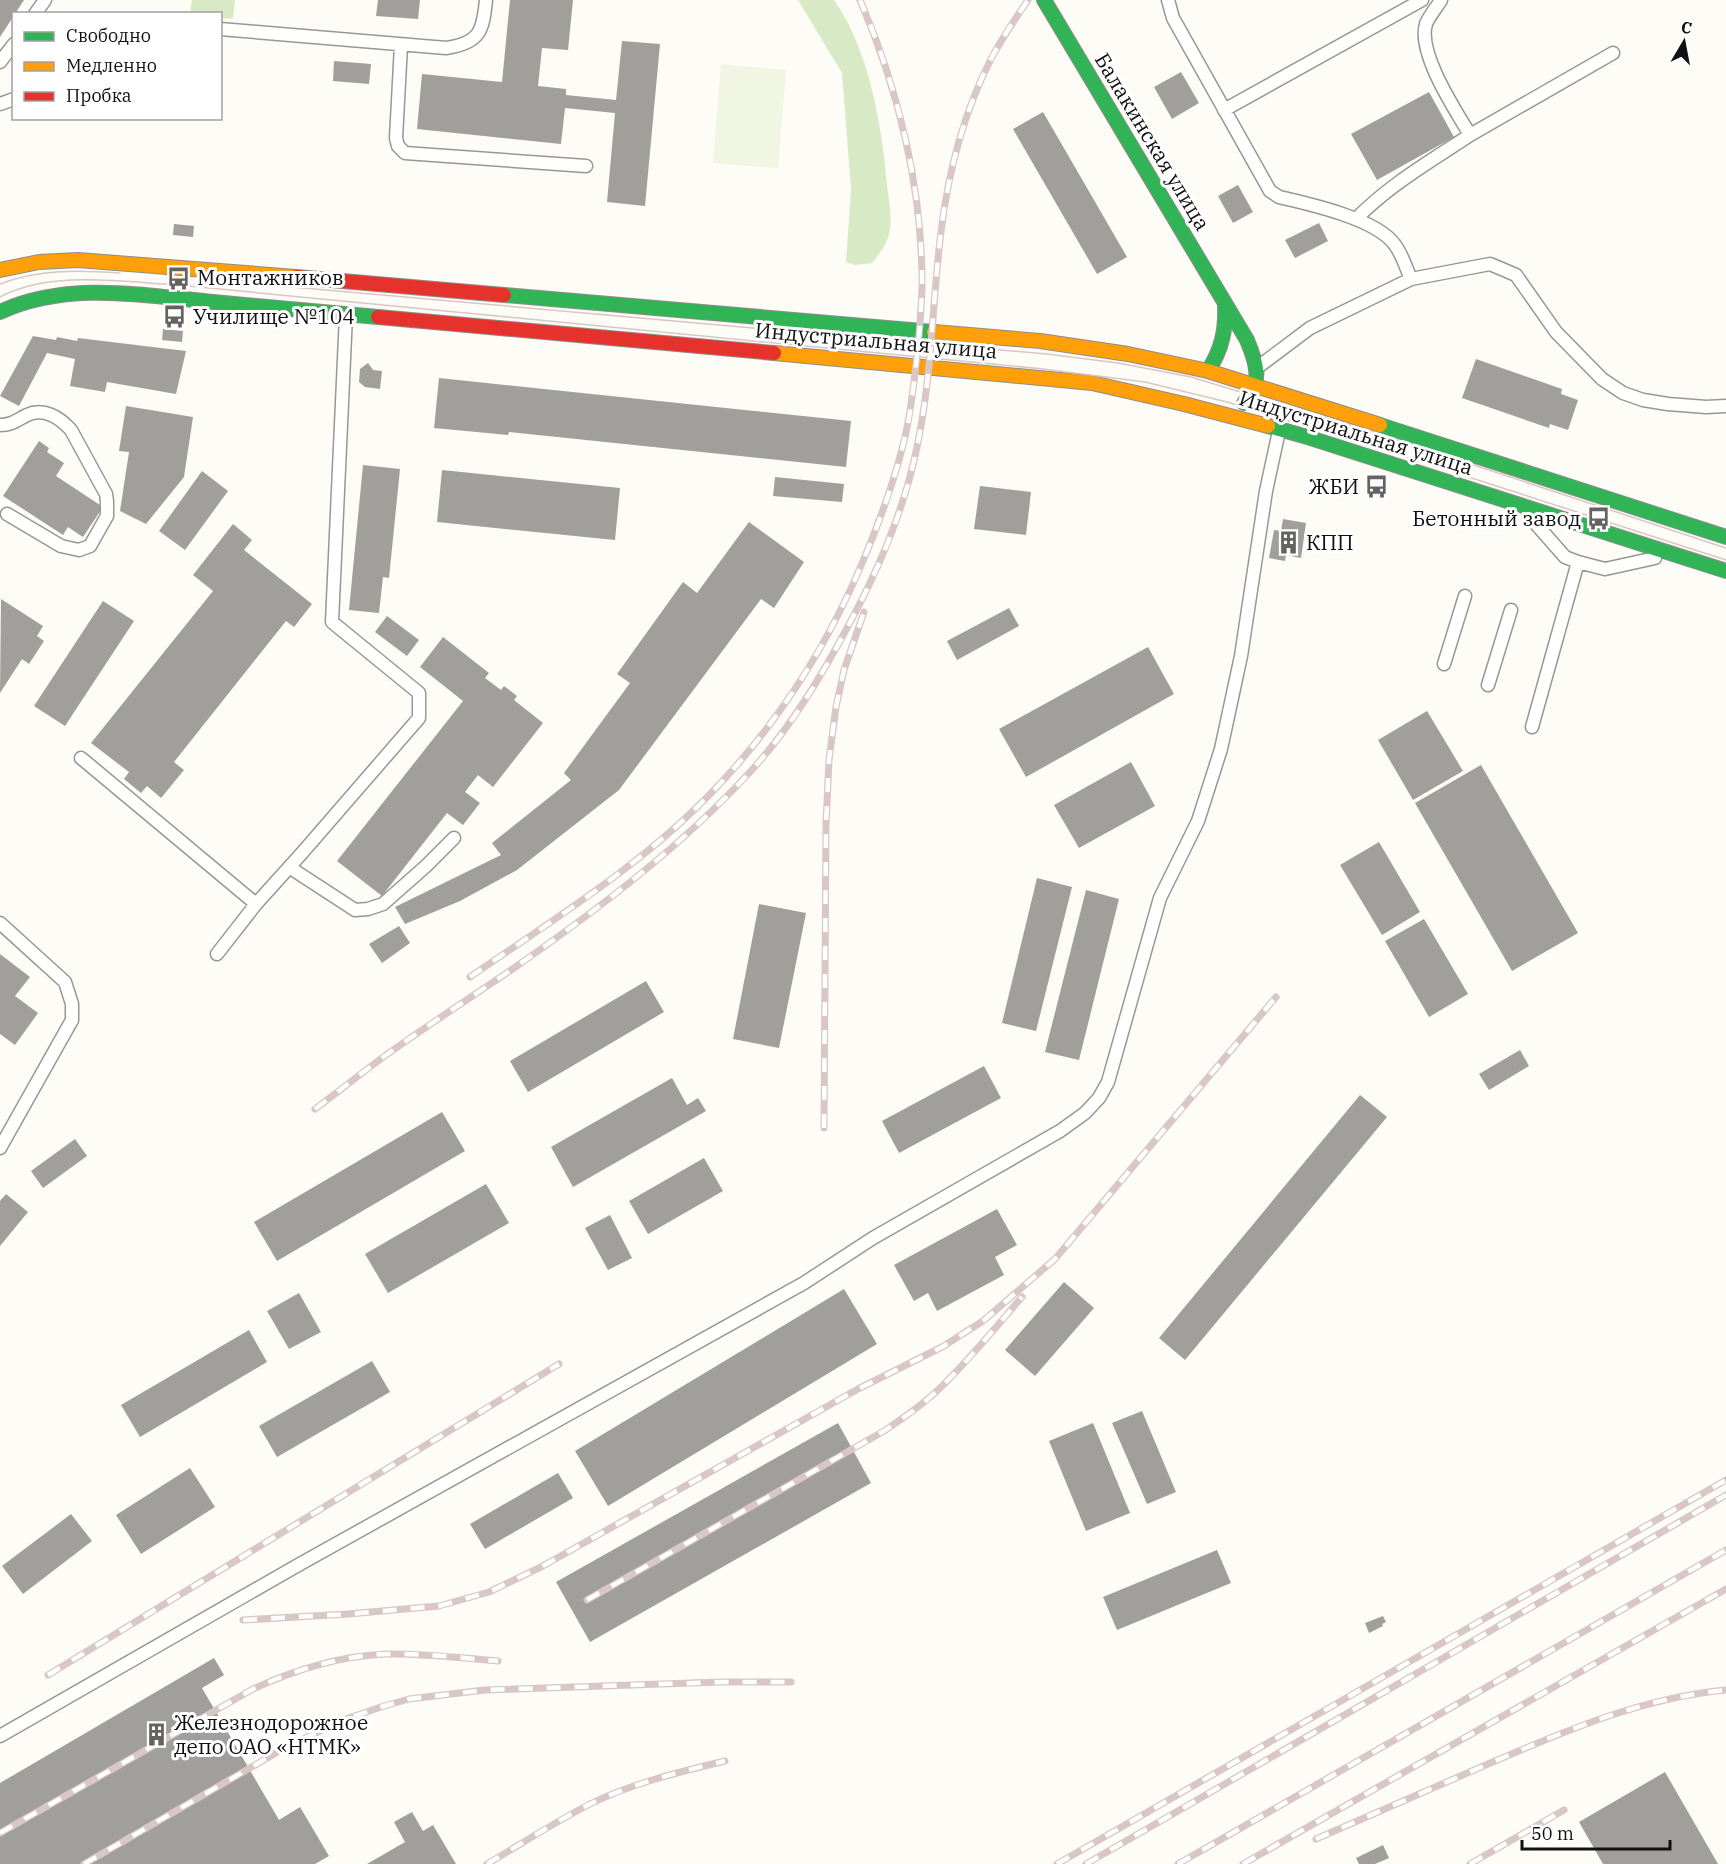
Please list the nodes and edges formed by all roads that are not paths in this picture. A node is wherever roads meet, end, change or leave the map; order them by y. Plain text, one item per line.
1 (486, 0) edge
2 (1044, 0) edge
3 (1168, 0) edge
4 (1422, 0) edge
5 (1442, 0) edge
6 (222, 29) edge
7 (401, 45) junction
8 (12, 47) edge
9 (1613, 53) dead end
10 (0, 62) edge
11 (1224, 110) junction
12 (1470, 135) junction
13 (586, 166) dead end
14 (1356, 219) junction
15 (0, 270) edge
16 (1411, 279) junction
17 (1225, 305) junction
18 (0, 312) edge
19 (346, 314) junction
20 (1257, 368) junction
21 (1208, 371) junction
22 (1256, 386) junction
23 (1184, 404) junction
24 (1726, 406) edge
25 (0, 425) edge
26 (1279, 430) junction
27 (1521, 507) junction
28 (8, 514) dead end
29 (1726, 537) edge
30 (1672, 554) junction
31 (1578, 562) junction
32 (1726, 571) edge
33 (1465, 596) dead end
34 (1511, 610) dead end
35 (1444, 664) dead end
36 (1488, 685) dead end
37 (1532, 727) dead end
38 (81, 758) dead end
39 (454, 838) dead end
40 (289, 867) junction
41 (256, 903) junction
42 (0, 923) edge
43 (218, 954) dead end
44 (0, 1148) edge
45 (0, 1736) edge

1 - 7 lane
2 - 17 main road, Балакинская улица
3 - 11 lane
4 - 11 lane
5 - 12 lane
6 - 7 lane
7 - 13 lane
8 - 10 lane
9 - 12 lane
11 - 14 lane
12 - 14 lane
14 - 16 lane
15 - 21 main road, Индустриальная улица
16 - 20 lane
16 - 24 lane
17 - 20 main road, Балакинская улица
17 - 21 main road
18 - 19 main road, Индустриальная улица
19 - 23 main road, Индустриальная улица
19 - 40 lane
20 - 22 main road
21 - 22 main road, Индустриальная улица
22 - 23 main road
22 - 29 main road, Индустриальная улица
23 - 26 main road, Индустриальная улица
25 - 28 lane
26 - 27 main road, Индустриальная улица
26 - 45 lane
27 - 30 main road, Индустриальная улица
27 - 31 lane
30 - 31 lane
30 - 32 main road, Индустриальная улица
31 - 37 lane
33 - 35 lane
34 - 36 lane
38 - 41 lane
39 - 40 lane
40 - 41 lane
41 - 43 lane
42 - 44 lane

